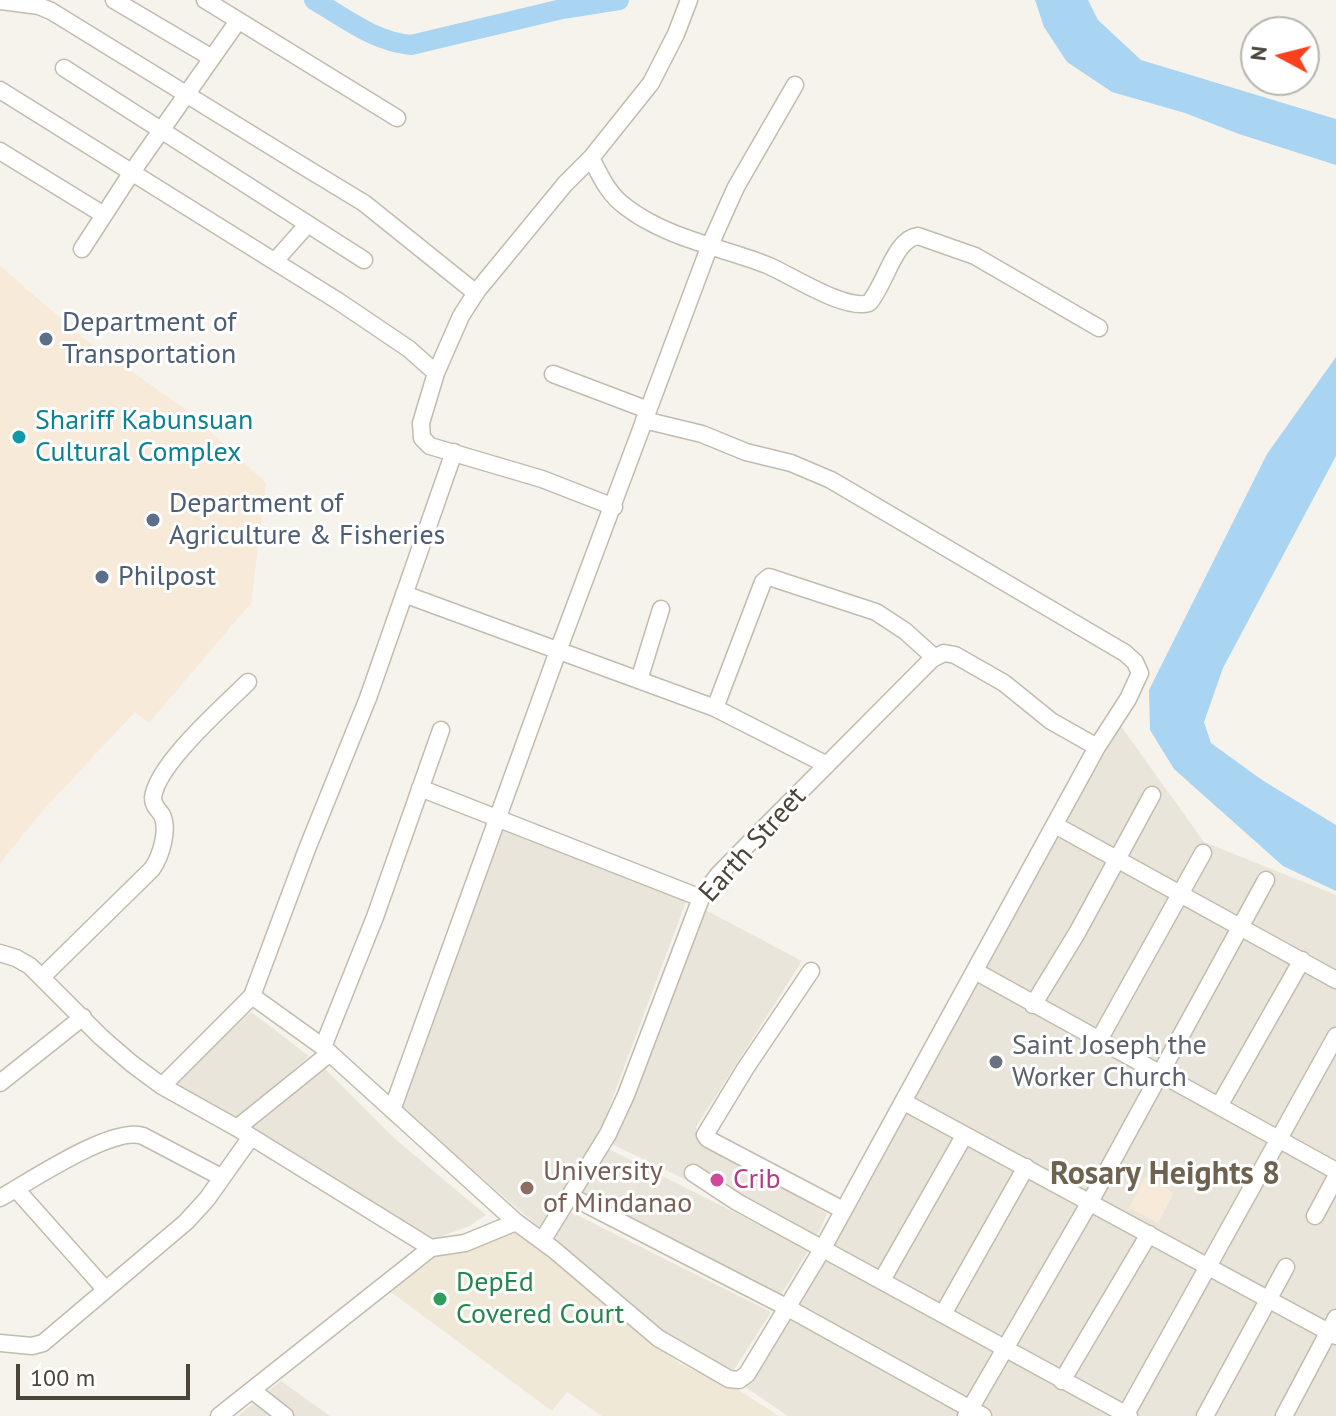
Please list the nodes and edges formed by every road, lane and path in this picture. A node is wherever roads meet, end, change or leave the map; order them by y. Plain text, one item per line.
1 (114, 0) edge
2 (205, 0) edge
3 (0, 1) edge
4 (688, 1) edge
5 (238, 21) junction
6 (212, 58) junction
7 (64, 68) dead end
8 (795, 85) dead end
9 (0, 90) edge
10 (187, 94) junction
11 (397, 118) dead end
12 (160, 131) junction
13 (0, 151) edge
14 (591, 158) junction
15 (132, 172) junction
16 (104, 215) junction
17 (307, 225) junction
18 (710, 245) junction
19 (82, 249) dead end
20 (364, 260) dead end
21 (275, 261) junction
22 (476, 293) junction
23 (1099, 328) dead end
24 (436, 373) junction
25 (553, 374) dead end
26 (646, 415) junction
27 (454, 452) junction
28 (614, 507) junction
29 (404, 594) junction
30 (661, 609) dead end
31 (558, 651) junction
32 (934, 657) junction
33 (639, 680) junction
34 (248, 682) dead end
35 (715, 708) junction
36 (441, 730) dead end
37 (1097, 747) junction
38 (827, 765) junction
39 (420, 788) junction
40 (1152, 795) dead end
41 (499, 818) junction
42 (1055, 825) junction
43 (1203, 853) dead end
44 (1118, 858) junction
45 (1266, 880) dead end
46 (1180, 893) junction
47 (701, 898) junction
48 (1240, 925) junction
49 (0, 953) edge
50 (1302, 960) junction
51 (811, 971) dead end
52 (975, 971) junction
53 (42, 977) junction
54 (1336, 980) edge
55 (252, 996) junction
56 (1033, 1005) junction
57 (83, 1017) junction
58 (1336, 1036) edge
59 (1099, 1040) junction
60 (327, 1050) junction
61 (1158, 1075) junction
62 (0, 1083) edge
63 (162, 1086) junction
64 (904, 1102) junction
65 (1219, 1106) junction
66 (392, 1110) junction
67 (244, 1132) junction
68 (964, 1136) junction
69 (1279, 1140) junction
70 (1026, 1167) junction
71 (693, 1173) dead end
72 (1336, 1174) edge
73 (221, 1177) junction
74 (16, 1189) junction
75 (572, 1197) junction
76 (0, 1198) edge
77 (1090, 1202) junction
78 (843, 1210) junction
79 (1315, 1216) dead end
80 (516, 1222) junction
81 (1149, 1234) junction
82 (542, 1241) junction
83 (431, 1248) junction
84 (823, 1248) junction
85 (1209, 1266) junction
86 (1286, 1267) dead end
87 (882, 1280) junction
88 (105, 1289) junction
89 (1267, 1299) junction
90 (788, 1308) junction
91 (943, 1314) junction
92 (1334, 1329) edge
93 (0, 1343) edge
94 (1007, 1349) junction
95 (1062, 1381) junction
96 (253, 1391) junction
97 (973, 1414) edge
98 (1127, 1415) edge
99 (219, 1416) edge
100 (285, 1416) edge
101 (1205, 1416) edge
102 (1284, 1416) edge

1 - 6 street
2 - 5 street
3 - 10 street
4 - 14 street
5 - 6 street
5 - 11 street
6 - 10 street
7 - 12 street
8 - 18 street
9 - 15 street
10 - 12 street
10 - 22 street
12 - 15 street
12 - 17 street
13 - 16 street
14 - 18 street
14 - 22 street
15 - 16 street
15 - 21 street
16 - 19 street
17 - 20 street
17 - 21 street
18 - 23 street
18 - 26 street
21 - 24 street
22 - 24 street
24 - 27 street
25 - 26 street
26 - 28 street
26 - 37 street
27 - 28 street
27 - 29 street
28 - 31 street
29 - 31 street
29 - 55 street
30 - 33 street
31 - 33 street
31 - 41 street
32 - 35 street
32 - 37 street
32 - 38 street, Earth Street
33 - 35 street
34 - 53 street
35 - 38 street
36 - 39 street
37 - 42 street
38 - 47 street, Earth Street
39 - 41 street
39 - 60 street
40 - 44 street
41 - 47 street
41 - 66 street
42 - 44 street
42 - 52 street
43 - 46 street
44 - 46 street
44 - 56 street
45 - 48 street
46 - 48 street
46 - 59 street
47 - 75 street, Earth Street
48 - 50 street
48 - 61 street
49 - 53 street
50 - 54 street
50 - 65 street
51 - 78 street
52 - 56 street
52 - 64 street
53 - 57 street
55 - 60 street
55 - 63 street
56 - 59 street
57 - 62 street
57 - 63 street
58 - 69 street
59 - 61 street
60 - 66 street
60 - 67 street
61 - 65 street
61 - 77 street
63 - 67 street
64 - 68 street
64 - 78 street
65 - 69 street
66 - 80 street
67 - 73 street
67 - 83 street
68 - 70 street
68 - 87 street
69 - 72 street
69 - 85 street
70 - 77 street
70 - 91 street
71 - 84 street
72 - 79 street
73 - 74 street
73 - 88 street
74 - 76 street
74 - 88 street
75 - 82 street, Earth Street
75 - 90 street
77 - 81 street
77 - 94 street
78 - 84 street
80 - 82 street
80 - 83 street
81 - 85 street
81 - 95 street
82 - 90 street
83 - 96 street
84 - 87 street
84 - 90 street
85 - 89 street
85 - 98 street
86 - 89 street
87 - 91 street
88 - 93 street
89 - 92 street
89 - 101 street
90 - 97 street
91 - 94 street
92 - 102 street
94 - 95 street
94 - 97 street
95 - 98 street
96 - 99 street
96 - 100 street

